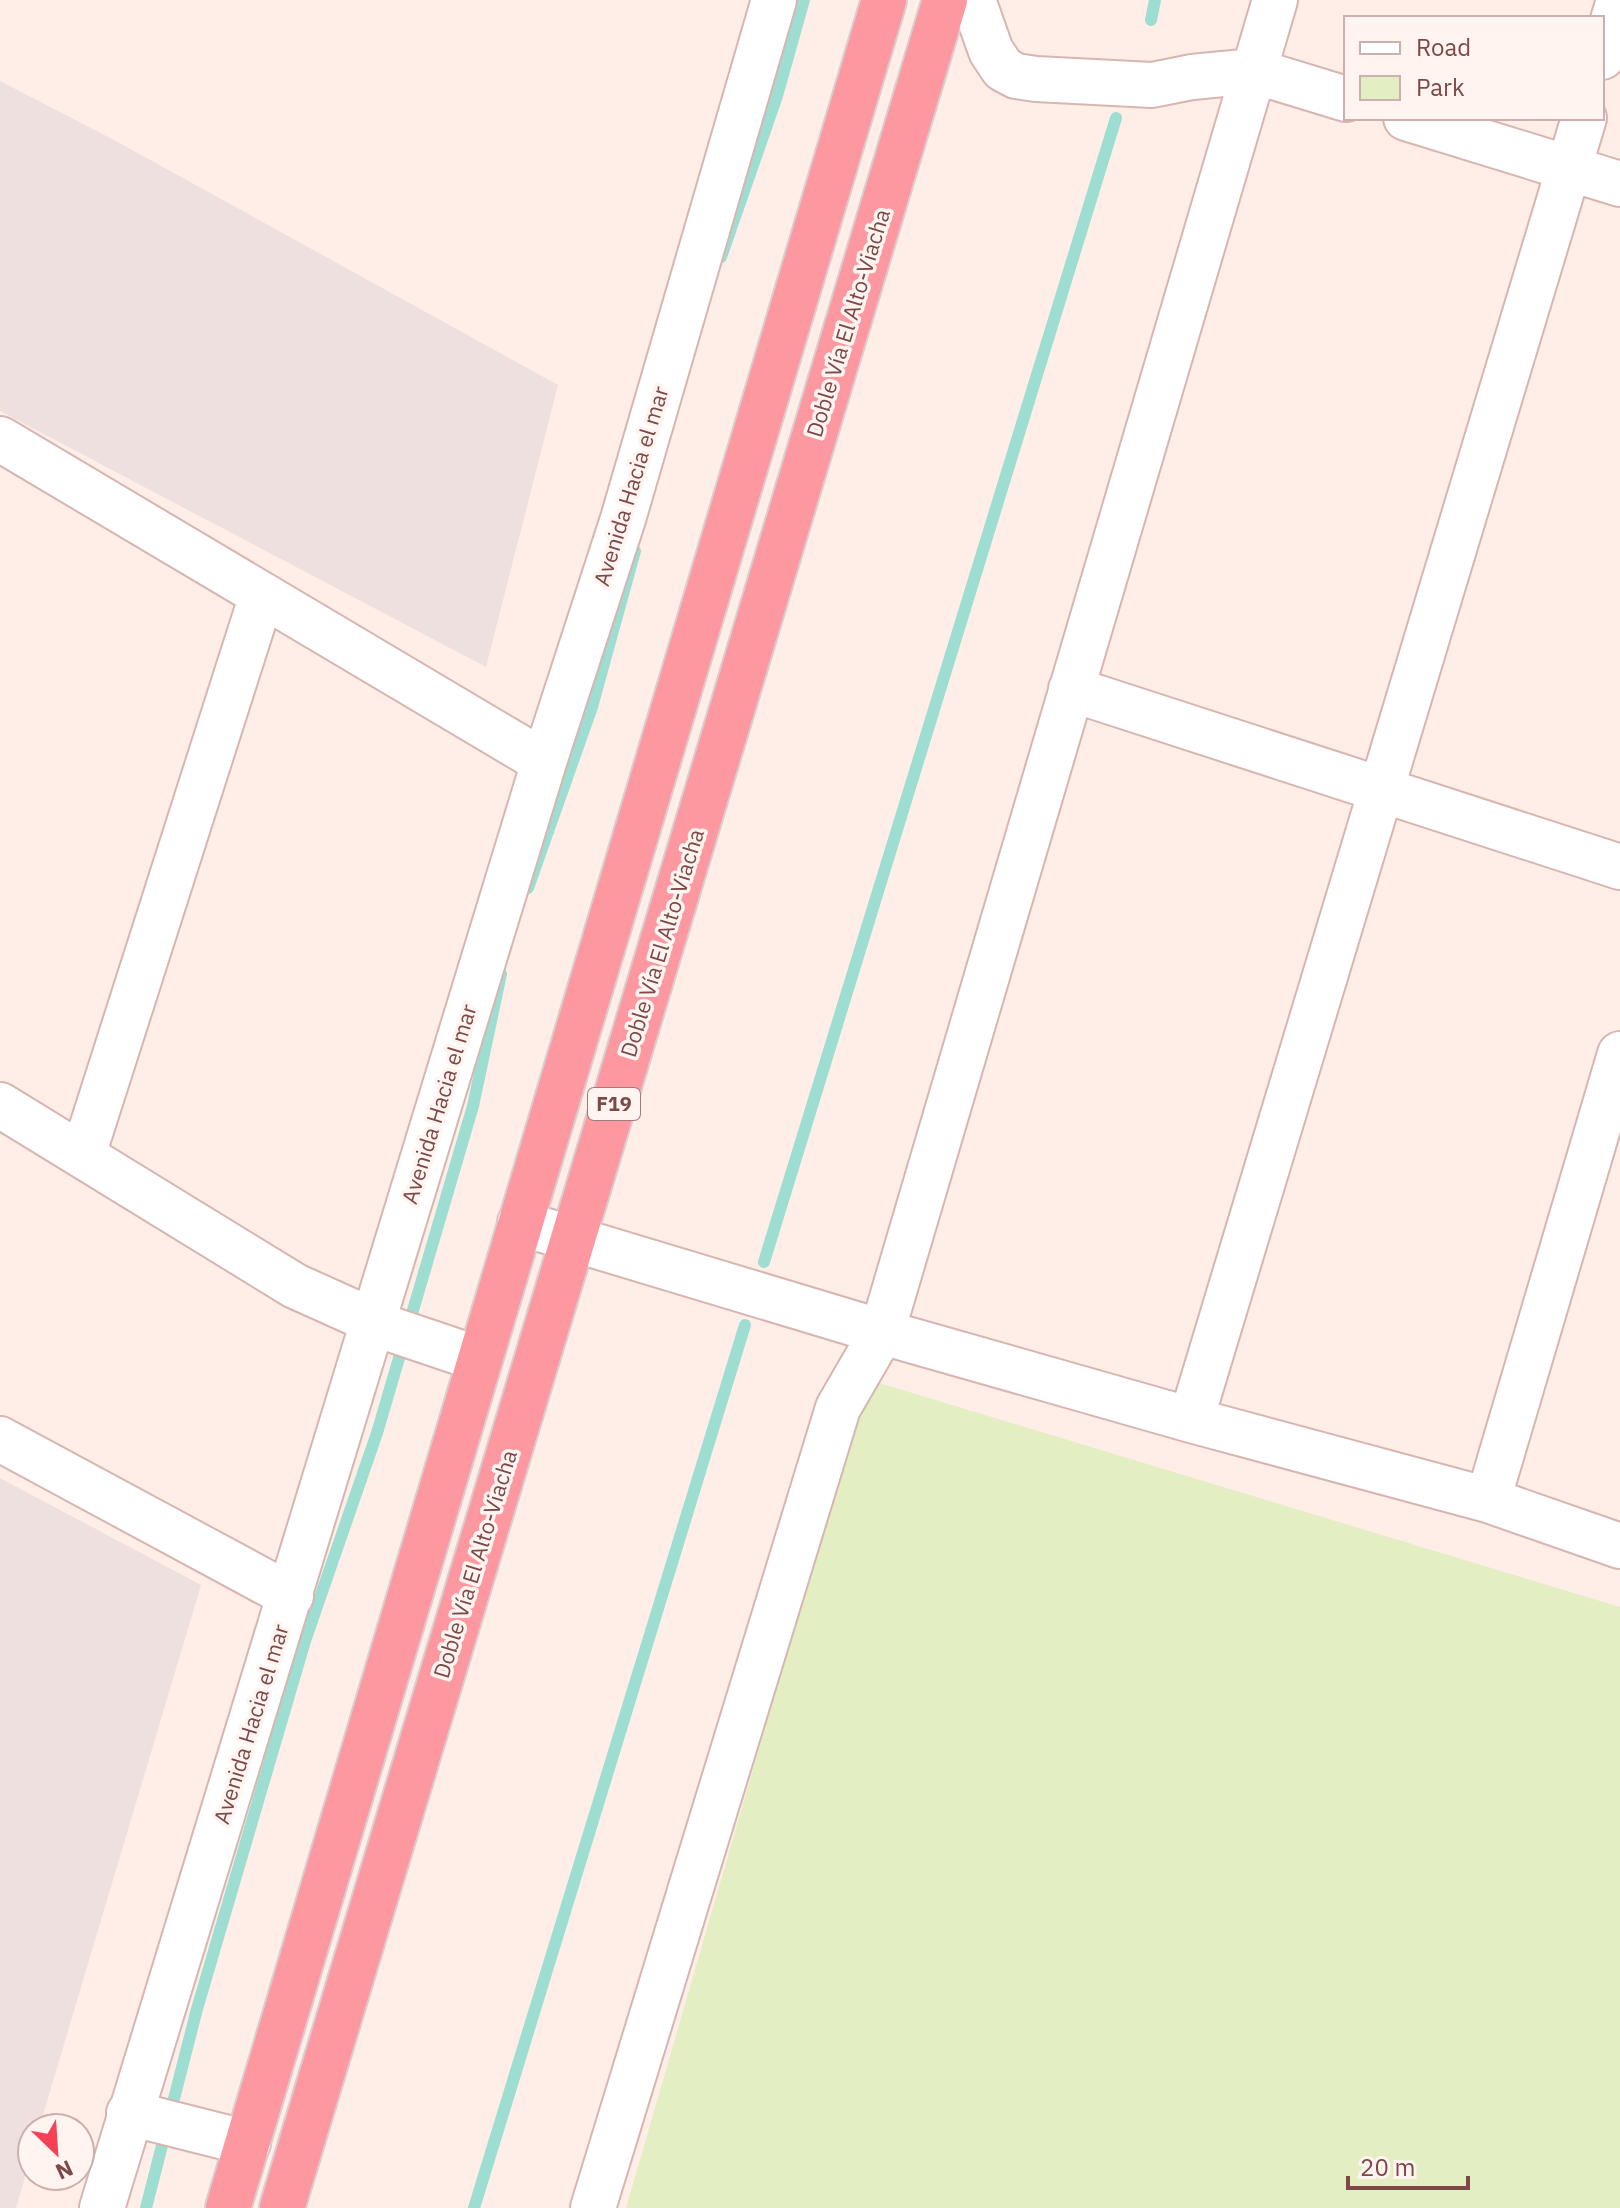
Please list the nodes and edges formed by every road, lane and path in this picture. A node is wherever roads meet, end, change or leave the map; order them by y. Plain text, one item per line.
1 (774, 0) edge
2 (884, 0) edge
3 (945, 0) edge
4 (973, 0) edge
5 (1275, 0) edge
6 (1619, 0) edge
7 (1604, 50) edge
8 (1254, 71) junction
9 (1344, 98) edge
10 (1412, 120) edge
11 (1583, 120) edge
12 (1570, 169) junction
13 (1620, 184) edge
14 (0, 439) edge
15 (262, 595) junction
16 (1071, 689) junction
17 (544, 762) junction
18 (1381, 789) junction
19 (1620, 867) edge
20 (1620, 1054) edge
21 (0, 1105) edge
22 (83, 1155) junction
23 (520, 1223) junction
24 (573, 1239) junction
25 (383, 1325) junction
26 (882, 1332) junction
27 (466, 1355) junction
28 (1191, 1420) junction
29 (0, 1439) edge
30 (1488, 1500) junction
31 (1620, 1546) edge
32 (291, 1596) junction
33 (143, 2117) junction
34 (232, 2139) junction
35 (102, 2208) edge
36 (228, 2208) edge
37 (282, 2208) edge
38 (593, 2208) edge

1 - 17 street, Avenida Hacia el mar
2 - 23 highway, F19
3 - 24 highway, Doble Vía El Alto-Viacha / F19
4 - 8 street
5 - 8 street
6 - 7 street
8 - 9 street
8 - 16 street
10 - 12 street
11 - 12 street
12 - 13 street
12 - 18 street
14 - 15 street
15 - 17 street
15 - 22 street
16 - 18 street
16 - 26 street
17 - 25 street, Avenida Hacia el mar
18 - 19 street
18 - 28 street
20 - 30 street
21 - 22 street
22 - 25 street
23 - 24 street
23 - 27 highway, F19
24 - 26 street
24 - 37 highway, Doble Vía El Alto-Viacha / F19
25 - 27 street
25 - 32 street, Avenida Hacia el mar
26 - 28 street
26 - 38 street
27 - 34 highway, F19
28 - 30 street
29 - 32 street
30 - 31 street
32 - 33 street, Avenida Hacia el mar
33 - 34 street
33 - 35 street, Avenida Hacia el mar
34 - 36 highway, F19

